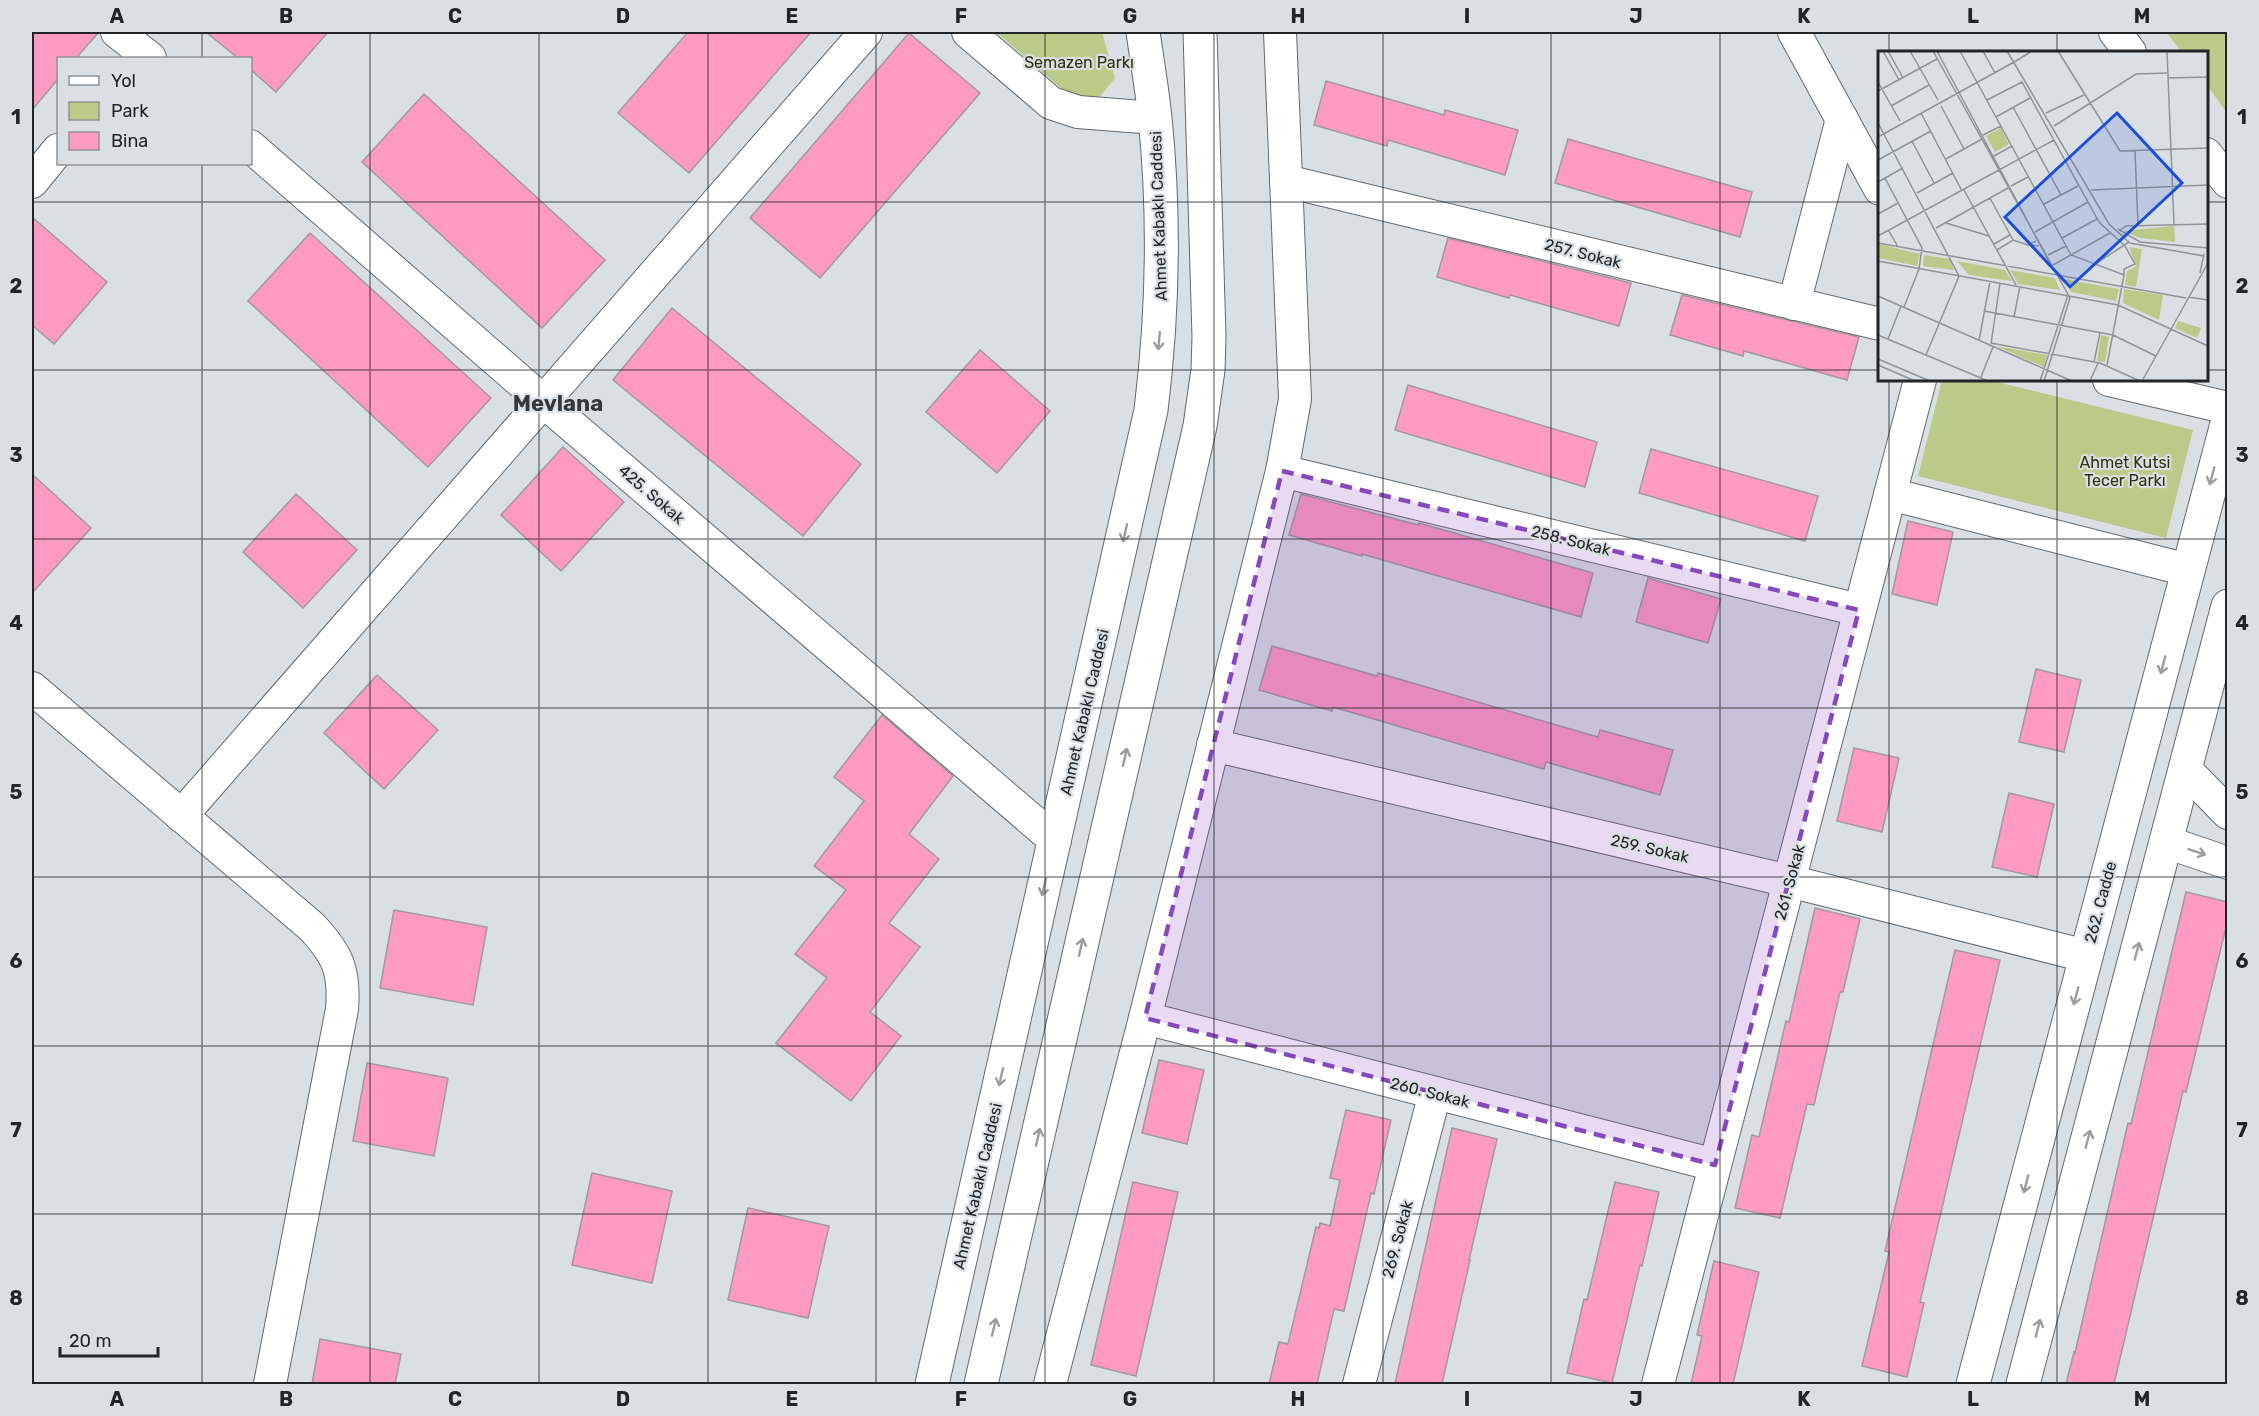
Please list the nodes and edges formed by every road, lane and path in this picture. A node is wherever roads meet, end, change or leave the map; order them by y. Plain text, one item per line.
1 (117, 32) edge
2 (866, 32) edge
3 (968, 32) edge
4 (1143, 32) edge
5 (1200, 32) edge
6 (1280, 32) edge
7 (1794, 32) edge
8 (2115, 32) edge
9 (147, 50) edge
10 (2129, 51) edge
11 (1155, 118) junction
12 (1842, 119) junction
13 (252, 148) edge
14 (57, 151) edge
15 (2208, 157) edge
16 (1286, 181) junction
17 (32, 182) edge
18 (2228, 182) edge
19 (1878, 185) edge
20 (1794, 304) junction
21 (1878, 324) edge
22 (1920, 381) edge
23 (2113, 381) edge
24 (543, 401) junction
25 (2228, 408) edge
26 (2228, 420) edge
27 (1282, 471) junction
28 (1890, 494) junction
29 (2188, 570) junction
30 (2228, 606) edge
31 (1859, 610) junction
32 (32, 688) edge
33 (1213, 745) junction
34 (2185, 769) junction
35 (2228, 813) edge
36 (181, 816) junction
37 (1055, 840) junction
38 (2166, 842) junction
39 (2228, 863) edge
40 (1789, 881) junction
41 (2086, 956) junction
42 (1145, 1018) junction
43 (1435, 1093) junction
44 (1715, 1165) junction
45 (270, 1384) edge
46 (932, 1384) edge
47 (981, 1384) edge
48 (1050, 1384) edge
49 (1359, 1384) edge
50 (1658, 1384) edge
51 (1973, 1384) edge
52 (2023, 1384) edge

1 - 9 street
2 - 24 street
3 - 11 street
4 - 11 main road, Ahmet Kabaklı Caddesi
47 -> 5 main road
6 - 16 street
7 - 12 street
8 - 10 street
11 -> 37 main road, Ahmet Kabaklı Caddesi
12 - 19 street
12 - 20 street
13 - 24 street, 425. Sokak
14 - 17 street
15 - 18 street
16 - 20 street, 257. Sokak
16 - 27 street
20 - 21 street, 257. Sokak
22 - 28 street, 261. Sokak
23 - 25 street
24 - 36 street
24 - 37 street, 425. Sokak
26 -> 29 main road, 262. Cadde
27 - 31 street, 258. Sokak
27 - 33 street
28 - 29 street
28 - 31 street, 261. Sokak
29 -> 41 main road, 262. Cadde
30 - 34 main road
31 - 40 street, 261. Sokak
32 - 36 street
33 - 40 street, 259. Sokak
33 - 42 street
34 - 35 street
34 - 38 main road
36 - 45 street
37 -> 46 main road, Ahmet Kabaklı Caddesi
38 -> 39 street
52 -> 38 main road
40 - 41 street, 259. Sokak
40 - 44 street, 261. Sokak
41 -> 51 main road, 262. Cadde
42 - 43 street, 260. Sokak
42 - 48 street
43 - 44 street, 260. Sokak
43 - 49 street, 269. Sokak
44 - 50 street, 261. Sokak

